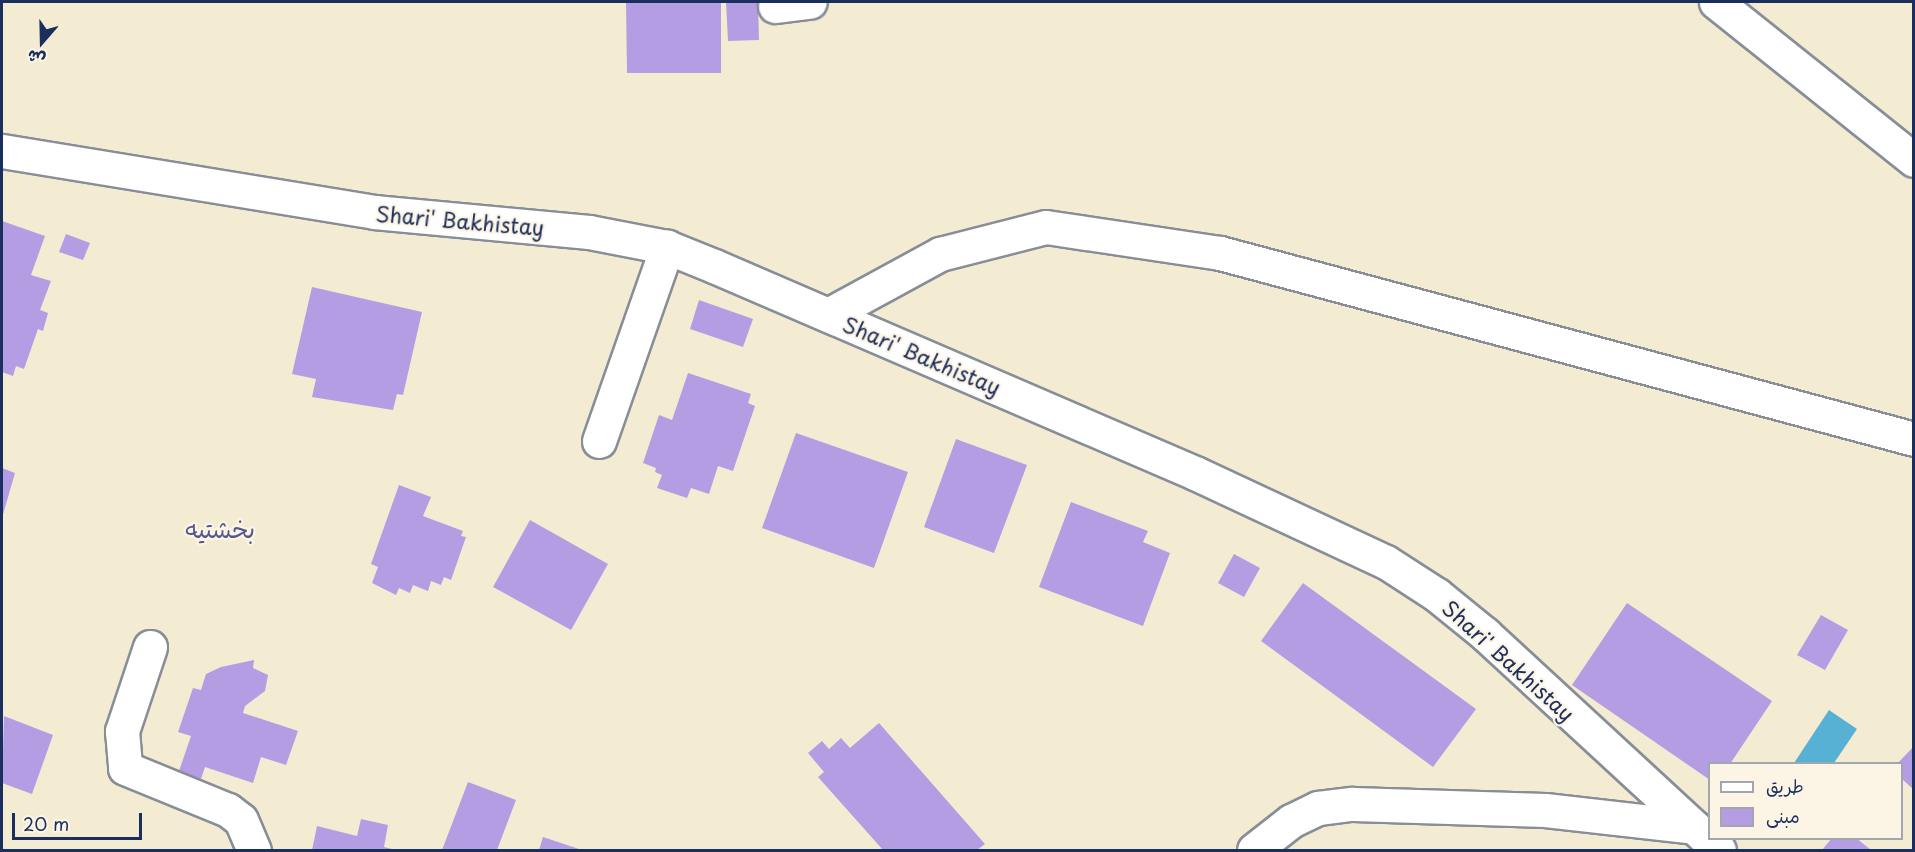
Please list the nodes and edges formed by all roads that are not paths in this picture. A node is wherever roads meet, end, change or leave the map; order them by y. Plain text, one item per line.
1 (810, 2) edge
2 (1716, 2) edge
3 (775, 6) dead end
4 (2, 151) edge
5 (1914, 160) edge
6 (667, 247) junction
7 (828, 315) junction
8 (1914, 439) edge
9 (599, 441) dead end
10 (150, 647) dead end
11 (1694, 827) junction
12 (1708, 840) edge
13 (254, 850) edge
14 (1254, 850) edge

1 - 3 street
2 - 5 street
4 - 6 street, Shari' Bakhistay
6 - 7 street, Shari' Bakhistay
6 - 9 street
7 - 8 street
7 - 11 street, Shari' Bakhistay
10 - 13 street
11 - 12 street, Shari' Bakhistay
11 - 14 street

